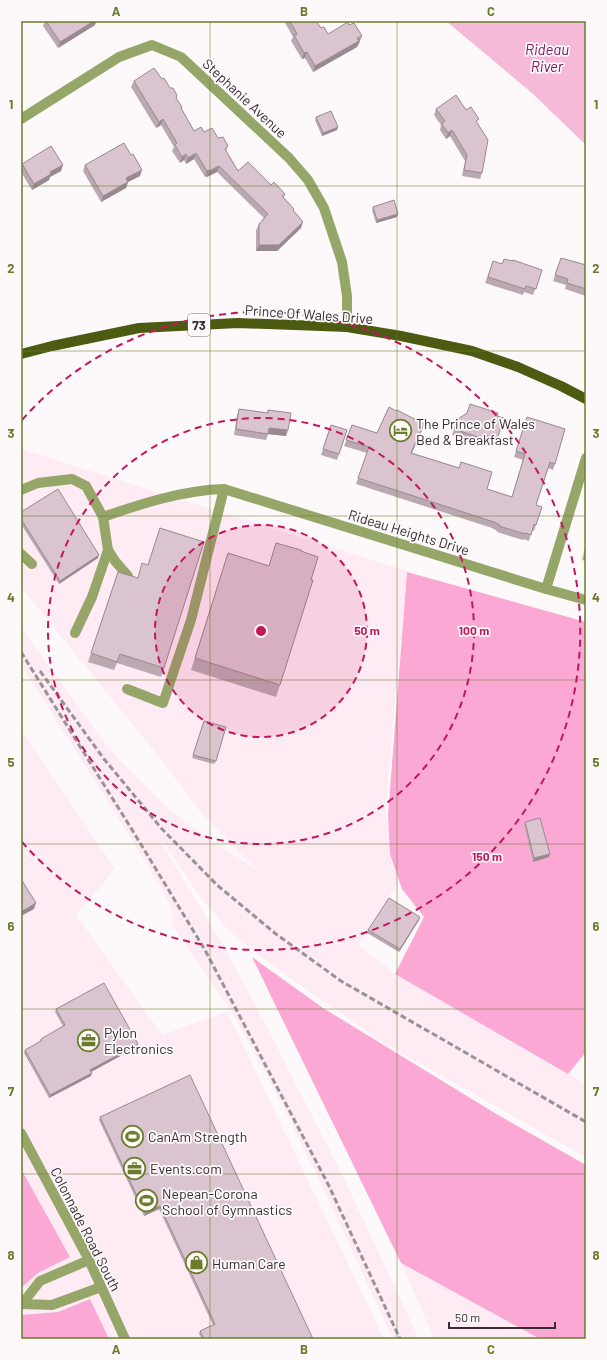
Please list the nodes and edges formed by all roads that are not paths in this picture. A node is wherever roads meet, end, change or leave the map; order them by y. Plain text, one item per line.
1 (21, 119) edge
2 (347, 327) junction
3 (21, 354) edge
4 (586, 399) edge
5 (586, 458) edge
6 (224, 489) junction
7 (21, 490) edge
8 (103, 517) junction
9 (108, 550) junction
10 (21, 554) edge
11 (32, 564) dead end
12 (128, 576) edge
13 (546, 589) junction
14 (586, 600) edge
15 (75, 633) dead end
16 (127, 689) dead end
17 (21, 1133) edge
18 (89, 1260) junction
19 (102, 1287) junction
20 (21, 1304) edge
21 (125, 1339) edge

1 - 2 street, Stephanie Avenue
2 - 3 main road, Prince Of Wales Drive / 73
2 - 4 main road, Prince Of Wales Drive / 73
5 - 13 street
6 - 8 street, Rideau Heights Drive
6 - 13 street, Rideau Heights Drive
6 - 16 street
7 - 8 street
8 - 9 street
9 - 12 street
9 - 15 street
10 - 11 street
13 - 14 street, Rideau Heights Drive
17 - 18 street, Colonnade Road South
18 - 19 street, Colonnade Road South
18 - 20 street
19 - 20 street
19 - 21 street, Colonnade Road South

